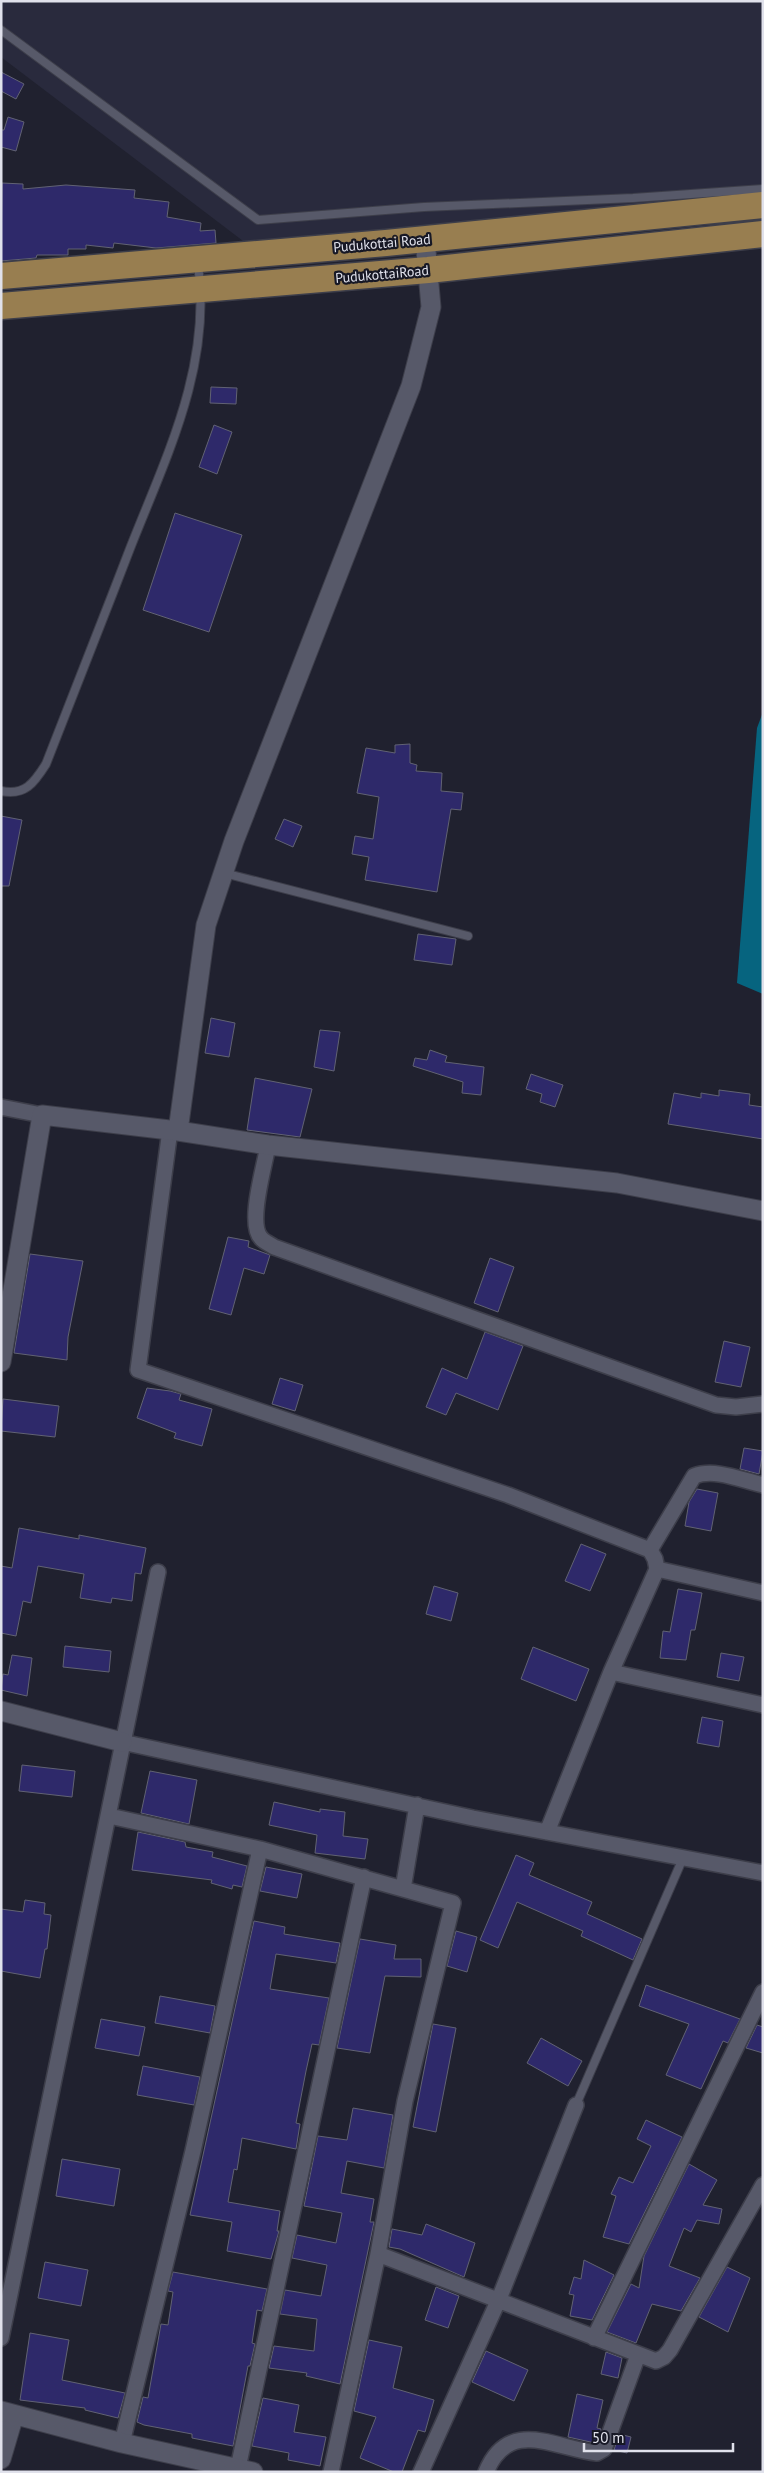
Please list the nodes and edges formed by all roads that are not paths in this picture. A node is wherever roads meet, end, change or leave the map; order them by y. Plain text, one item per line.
1 (1, 30) edge
2 (763, 189) edge
3 (763, 205) edge
4 (763, 234) edge
5 (425, 239) junction
6 (197, 259) junction
7 (428, 270) junction
8 (1, 276) edge
9 (202, 290) junction
10 (1, 306) edge
11 (1, 791) edge
12 (224, 873) junction
13 (468, 936) dead end
14 (1, 1107) edge
15 (42, 1115) junction
16 (174, 1130) junction
17 (268, 1145) junction
18 (763, 1211) edge
19 (1, 1362) edge
20 (763, 1404) edge
21 (763, 1485) edge
22 (650, 1550) junction
23 (657, 1569) junction
24 (158, 1572) dead end
25 (763, 1593) edge
26 (611, 1672) junction
27 (763, 1705) edge
28 (1, 1711) edge
29 (122, 1742) junction
30 (417, 1805) junction
31 (114, 1817) dead end
32 (547, 1832) junction
33 (260, 1849) junction
34 (683, 1858) junction
35 (763, 1873) edge
36 (364, 1877) junction
37 (403, 1890) junction
38 (763, 1992) edge
39 (576, 2105) joint
40 (763, 2185) edge
41 (378, 2254) junction
42 (499, 2299) junction
43 (1, 2338) edge
44 (594, 2338) junction
45 (638, 2355) junction
46 (8, 2413) edge
47 (122, 2443) junction
48 (1, 2459) edge
49 (245, 2470) edge
50 (331, 2472) edge
51 (421, 2472) edge
52 (486, 2472) edge

1 - 2 lane
3 - 5 highway, Pudukottai Road
4 - 7 highway, PudukottaiRoad
5 - 6 highway, Pudukottai Road
5 - 7 street
6 - 8 highway, Pudukottai Road
6 - 9 lane
7 - 9 highway, PudukottaiRoad
7 - 12 street
9 - 10 highway, PudukottaiRoad
9 - 11 lane
12 - 13 lane
12 - 16 street
14 - 15 street
15 - 16 street
15 - 19 street
16 - 17 street
16 - 22 street
17 - 18 street
17 - 20 street
21 - 22 street
22 - 23 street
23 - 25 street
23 - 26 street
24 - 29 street
26 - 27 street
26 - 32 street
28 - 29 street
29 - 30 street
29 - 43 street
30 - 32 street
30 - 37 street
31 - 33 street
32 - 34 street
33 - 36 street
33 - 47 street
34 - 35 street
34 - 39 lane
36 - 37 street
36 - 49 street
37 - 41 street
38 - 44 street
39 - 42 street
40 - 45 street
41 - 42 street
41 - 50 street
42 - 44 street
42 - 51 street
44 - 45 street
45 - 52 street
46 - 47 street
46 - 48 street
47 - 49 street

